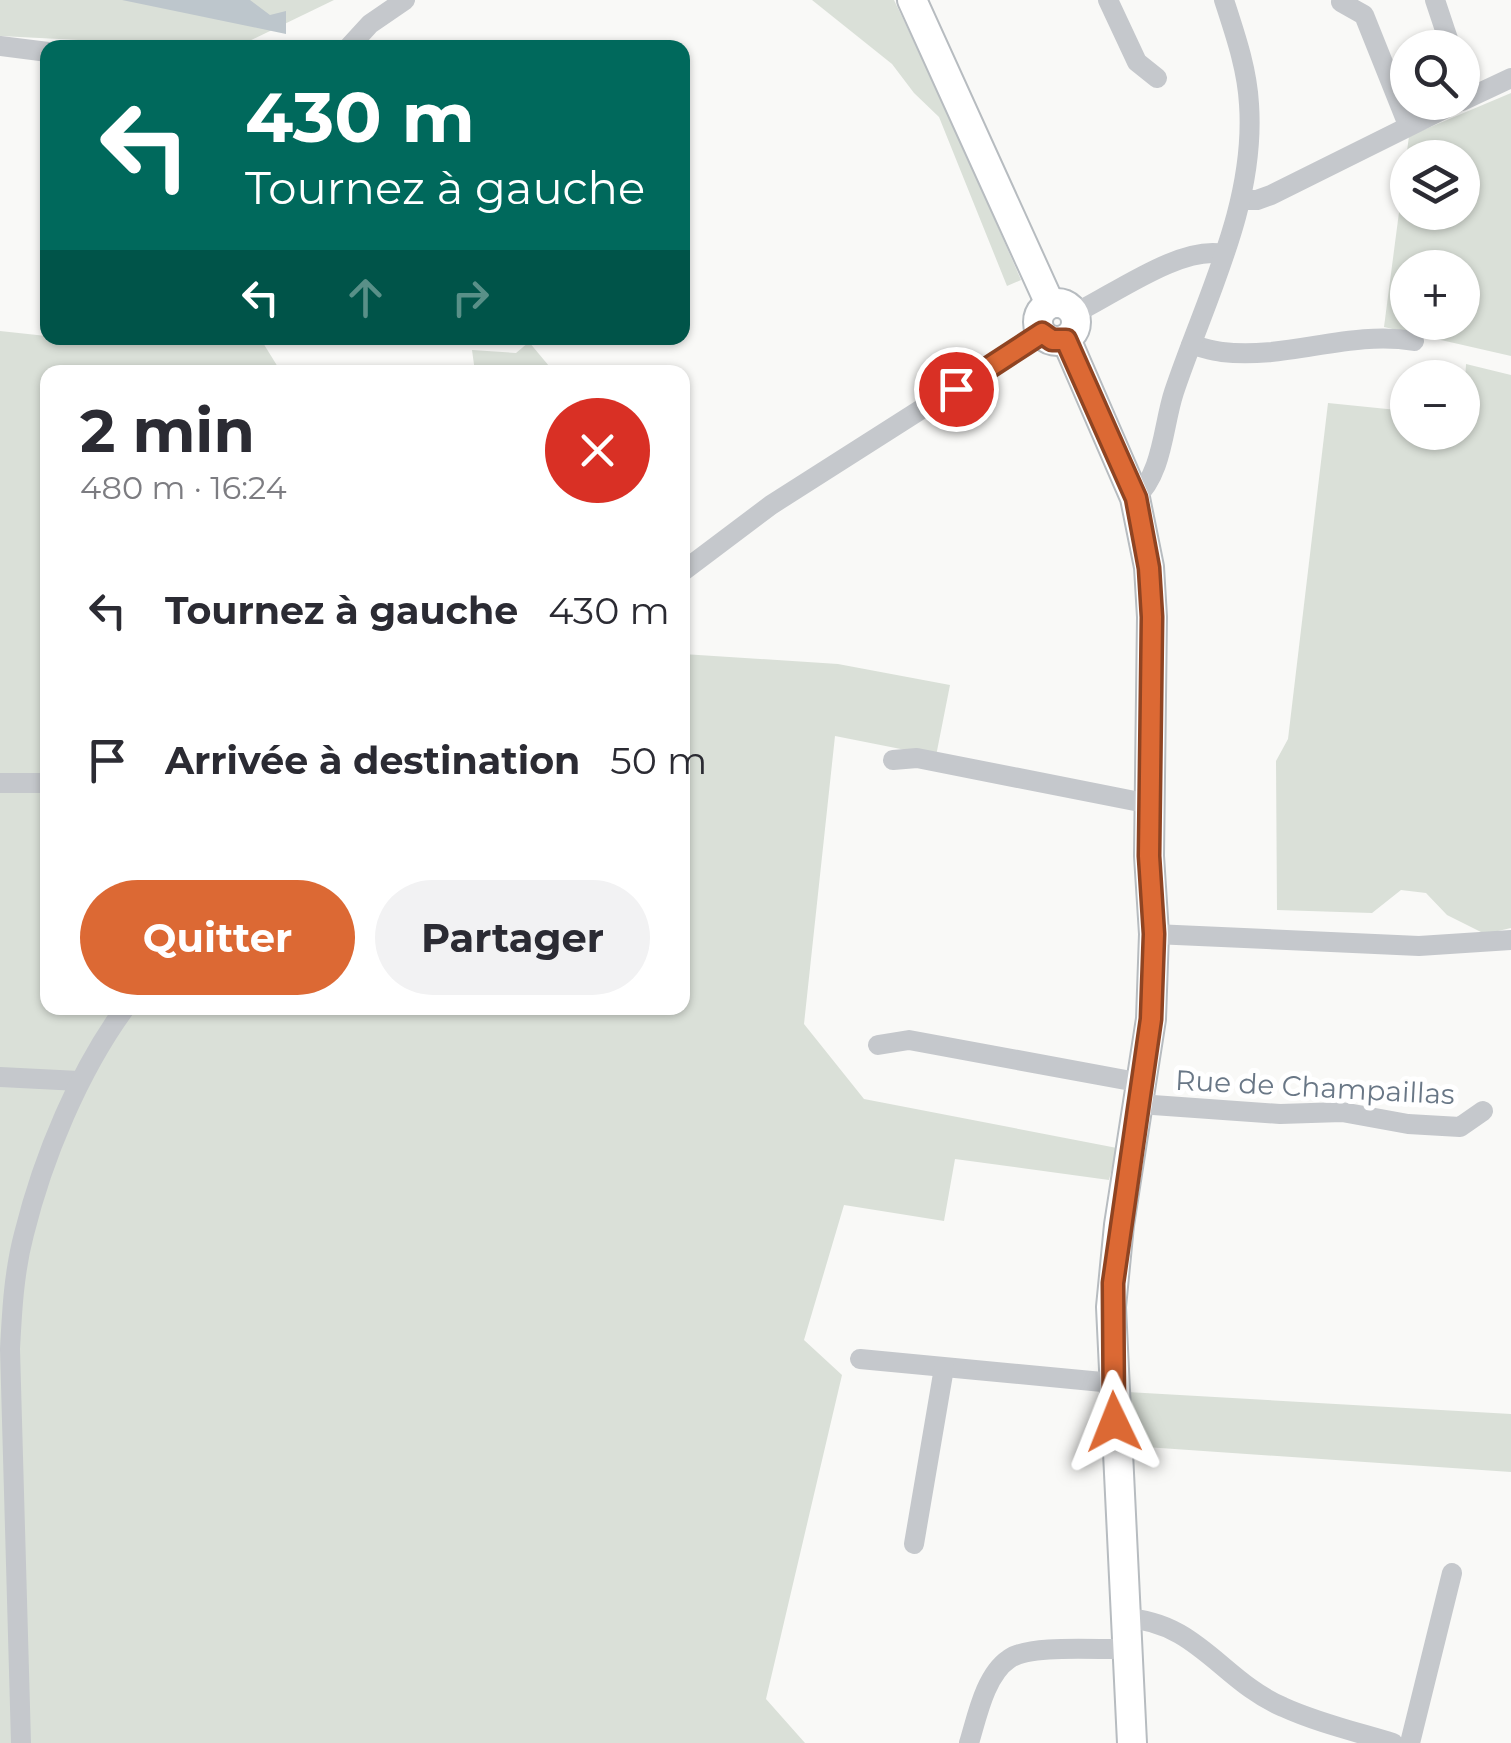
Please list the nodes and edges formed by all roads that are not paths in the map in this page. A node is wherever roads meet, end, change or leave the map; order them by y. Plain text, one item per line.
1 (405, 0) edge
2 (912, 0) edge
3 (1108, 0) edge
4 (1224, 0) edge
5 (1435, 0) edge
6 (1340, 2) edge
7 (1445, 30) edge
8 (355, 40) edge
9 (0, 46) edge
10 (40, 51) edge
11 (1157, 78) dead end
12 (1511, 78) edge
13 (1480, 90) edge
14 (1419, 120) edge
15 (1408, 126) junction
16 (1241, 200) junction
17 (1223, 254) junction
18 (1058, 322) junction
19 (1414, 342) dead end
20 (1192, 344) junction
21 (1136, 498) junction
22 (690, 566) edge
23 (893, 760) dead end
24 (0, 783) edge
25 (40, 783) edge
26 (1150, 804) junction
27 (1154, 934) junction
28 (1511, 940) edge
29 (119, 1015) edge
30 (878, 1045) dead end
31 (0, 1078) edge
32 (79, 1082) junction
33 (1141, 1093) junction
34 (1484, 1111) dead end
35 (860, 1359) dead end
36 (944, 1368) junction
37 (1112, 1383) junction
38 (914, 1544) dead end
39 (1452, 1573) dead end
40 (1124, 1618) junction
41 (1125, 1649) junction
42 (9, 1656) edge
43 (21, 1743) edge
44 (969, 1743) edge
45 (1132, 1743) edge
46 (1393, 1743) edge
47 (1410, 1743) edge

1 - 8 street
2 - 18 main road
3 - 11 street
4 - 16 street
5 - 7 street
6 - 15 street
9 - 10 street
12 - 13 street
14 - 15 street
15 - 16 street
16 - 17 street
17 - 18 street
17 - 20 street
18 - 21 main road
18 - 22 street
19 - 20 street
20 - 21 street
21 - 26 main road
23 - 26 street
24 - 25 street
26 - 27 main road
27 - 28 street
27 - 33 main road
29 - 32 street
30 - 33 street, Rue de Champaillas
31 - 32 street
32 - 42 street
33 - 34 street, Rue de Champaillas
33 - 37 main road
35 - 36 street
36 - 37 street
36 - 38 street
37 - 40 main road
39 - 47 street
40 - 41 main road
40 - 46 street
41 - 44 street
41 - 45 main road
42 - 43 street

